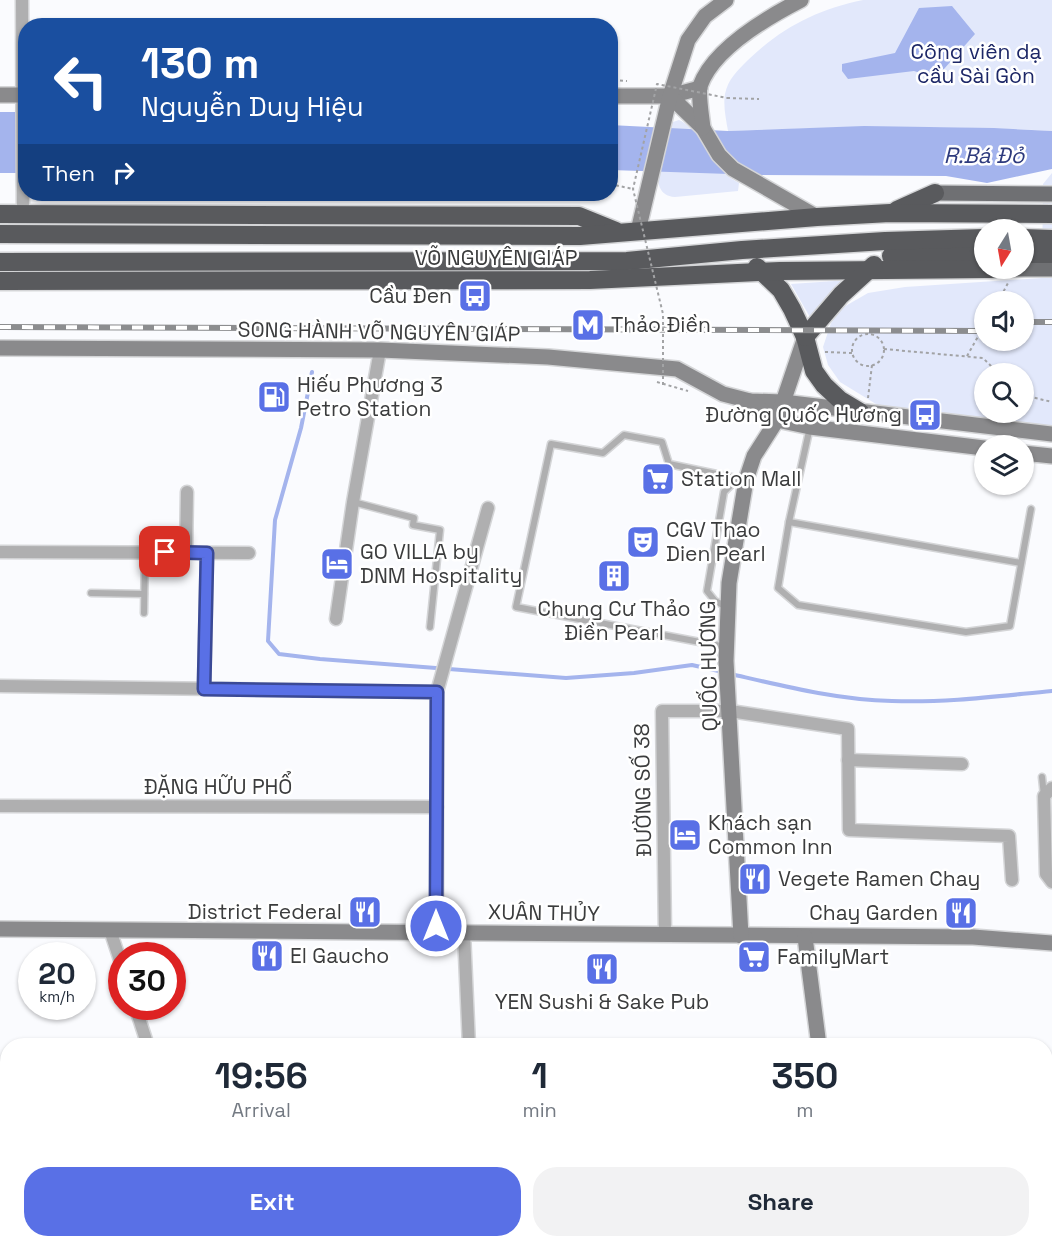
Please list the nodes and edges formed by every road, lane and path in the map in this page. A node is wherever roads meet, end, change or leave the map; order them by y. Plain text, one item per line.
1 (22, 0) edge
2 (726, 0) edge
3 (801, 0) edge
4 (22, 18) edge
5 (700, 87) junction
6 (0, 95) edge
7 (618, 96) edge
8 (670, 96) junction
9 (18, 99) edge
10 (759, 99) dead end
11 (703, 128) junction
12 (618, 186) edge
13 (633, 189) junction
14 (935, 193) joint
15 (1052, 194) edge
16 (23, 201) edge
17 (890, 213) junction
18 (0, 214) edge
19 (23, 214) junction
20 (1052, 214) edge
21 (816, 217) junction
22 (629, 232) junction
23 (0, 234) edge
24 (974, 238) edge
25 (1034, 238) edge
26 (1052, 238) edge
27 (741, 250) junction
28 (974, 254) edge
29 (1034, 254) edge
30 (1052, 254) edge
31 (884, 256) junction
32 (0, 262) edge
33 (870, 269) junction
34 (974, 269) edge
35 (1034, 269) edge
36 (1052, 269) edge
37 (761, 272) junction
38 (0, 281) edge
39 (805, 337) junction
40 (974, 345) edge
41 (0, 348) edge
42 (884, 349) junction
43 (380, 350) junction
44 (820, 351) dead end
45 (852, 353) junction
46 (968, 356) junction
47 (988, 363) edge
48 (872, 365) junction
49 (694, 393) dead end
50 (1034, 398) edge
51 (750, 401) junction
52 (783, 402) junction
53 (1052, 402) edge
54 (867, 407) junction
55 (777, 420) junction
56 (810, 427) junction
57 (1052, 435) edge
58 (974, 447) edge
59 (1034, 454) edge
60 (1052, 456) edge
61 (746, 480) junction
62 (187, 492) dead end
63 (353, 502) junction
64 (488, 508) dead end
65 (1031, 509) dead end
66 (789, 522) junction
67 (0, 552) edge
68 (145, 552) junction
69 (186, 553) junction
70 (207, 553) junction
71 (249, 553) dead end
72 (1021, 563) junction
73 (91, 593) dead end
74 (144, 594) junction
75 (728, 607) junction
76 (144, 613) dead end
77 (336, 619) dead end
78 (430, 627) dead end
79 (726, 654) junction
80 (0, 686) edge
81 (439, 686) junction
82 (204, 689) junction
83 (730, 711) junction
84 (848, 760) junction
85 (962, 764) dead end
86 (1042, 777) dead end
87 (1048, 792) edge
88 (0, 806) edge
89 (437, 807) junction
90 (1012, 880) dead end
91 (1052, 882) edge
92 (0, 929) edge
93 (110, 930) junction
94 (436, 933) junction
95 (464, 933) junction
96 (665, 935) junction
97 (741, 936) junction
98 (805, 937) junction
99 (114, 942) edge
100 (1052, 943) edge
101 (140, 1020) edge
102 (145, 1038) edge
103 (469, 1038) edge
104 (818, 1038) edge

1 - 4 street
2 - 8 main road
3 - 5 main road
5 - 8 main road
5 - 11 main road
6 - 9 main road
7 - 8 main road
8 - 11 main road
8 - 22 main road
10 - 13 path, bridge
11 - 21 main road
12 - 13 path
13 - 49 path, bridge
14 - 15 main road
14 - 17 highway, VÕ NGUYÊN GIÁP
16 - 19 street
17 - 20 highway, VÕ NGUYÊN GIÁP
17 - 21 highway, VÕ NGUYÊN GIÁP
18 - 19 highway, VÕ NGUYÊN GIÁP
19 - 22 highway, VÕ NGUYÊN GIÁP
21 - 22 highway, VÕ NGUYÊN GIÁP
22 - 23 highway, VÕ NGUYÊN GIÁP
24 - 27 highway, VÕ NGUYÊN GIÁP
25 - 26 highway
27 - 31 highway, VÕ NGUYÊN GIÁP
27 - 32 highway, VÕ NGUYÊN GIÁP
27 - 37 highway
28 - 31 highway, VÕ NGUYÊN GIÁP
29 - 30 highway
31 - 33 highway
33 - 34 highway, VÕ NGUYÊN GIÁP
33 - 37 highway, VÕ NGUYÊN GIÁP
33 - 39 highway
35 - 36 main road
37 - 38 highway, VÕ NGUYÊN GIÁP
37 - 39 highway
39 - 52 main road, QUỐC HƯƠNG
39 - 54 highway
40 - 46 path
41 - 43 main road, SONG HÀNH VÕ NGUYÊN GIÁP
42 - 45 path
42 - 46 path
42 - 48 path
43 - 51 main road, SONG HÀNH VÕ NGUYÊN GIÁP
43 - 63 street
44 - 45 path
45 - 48 path
46 - 47 path
48 - 54 path
50 - 53 path
51 - 52 main road, SONG HÀNH VÕ NGUYÊN GIÁP
51 - 55 main road, SONG HÀNH VÕ NGUYÊN GIÁP
52 - 54 main road, SONG HÀNH VÕ NGUYÊN GIÁP
52 - 55 main road, QUỐC HƯƠNG
54 - 57 main road, SONG HÀNH VÕ NGUYÊN GIÁP
55 - 56 main road, SONG HÀNH VÕ NGUYÊN GIÁP
55 - 61 main road, QUỐC HƯƠNG
56 - 58 main road, SONG HÀNH VÕ NGUYÊN GIÁP
56 - 66 lane
59 - 60 main road
61 - 75 main road, QUỐC HƯƠNG
61 - 75 lane
61 - 79 lane
62 - 69 street
63 - 77 street
63 - 78 lane
64 - 81 street
65 - 72 lane
66 - 72 lane
66 - 72 lane
67 - 68 street
68 - 69 street
68 - 74 lane
69 - 70 street
70 - 71 street
70 - 82 street
73 - 74 lane
74 - 76 lane
75 - 79 main road, QUỐC HƯƠNG
79 - 83 main road, QUỐC HƯƠNG
80 - 82 street
81 - 82 street
81 - 89 street
83 - 84 street
83 - 96 street, ĐƯỜNG SỐ 38
83 - 97 main road, QUỐC HƯƠNG
84 - 85 street
84 - 90 street
86 - 87 lane
87 - 91 street
88 - 89 street, ĐẶNG HỮU PHỔ
89 - 94 street
92 - 93 main road, XUÂN THỦY
93 - 94 main road, XUÂN THỦY
93 - 99 street
94 - 95 main road, XUÂN THỦY
95 - 96 main road, XUÂN THỦY
95 - 103 street
96 - 97 main road, XUÂN THỦY
97 - 98 main road, XUÂN THỦY
98 - 100 main road, XUÂN THỦY
98 - 104 main road
101 - 102 street

